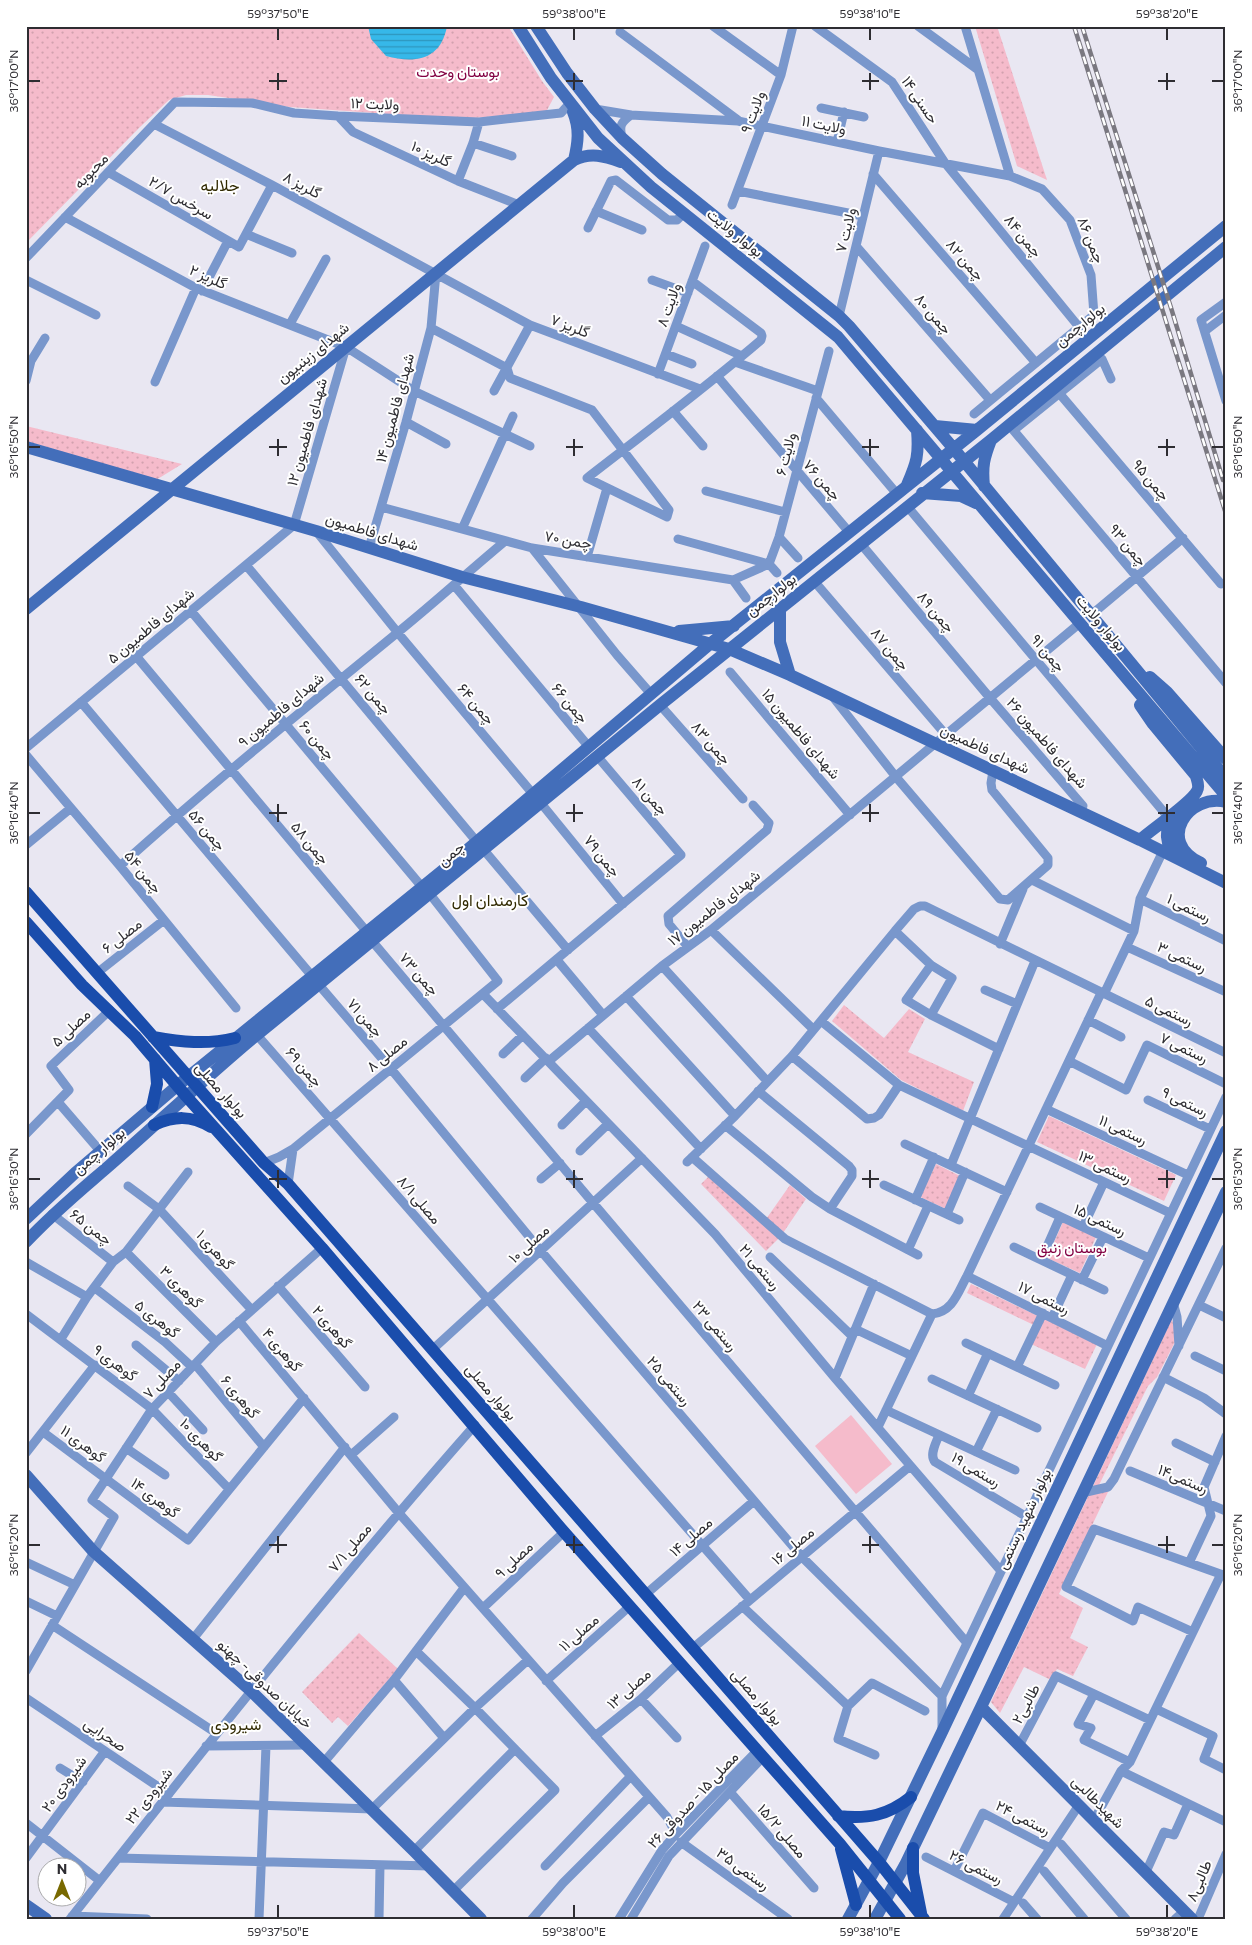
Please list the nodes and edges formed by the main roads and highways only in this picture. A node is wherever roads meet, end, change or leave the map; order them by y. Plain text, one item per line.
1 (518, 26) edge
2 (536, 26) edge
3 (570, 103) junction
4 (574, 160) junction
5 (626, 164) junction
6 (1226, 226) edge
7 (1226, 247) edge
8 (935, 426) junction
9 (917, 430) junction
10 (977, 430) junction
11 (991, 440) junction
12 (26, 446) edge
13 (954, 448) junction
14 (940, 460) junction
15 (964, 461) junction
16 (950, 471) junction
17 (984, 486) junction
18 (171, 490) junction
19 (902, 490) junction
20 (922, 494) junction
21 (980, 505) junction
22 (26, 609) edge
23 (780, 609) junction
24 (734, 626) junction
25 (664, 630) junction
26 (710, 644) junction
27 (728, 649) junction
28 (1122, 652) junction
29 (1113, 663) junction
30 (790, 675) junction
31 (651, 694) junction
32 (660, 704) junction
33 (593, 751) junction
34 (1226, 759) edge
35 (1226, 778) edge
36 (1226, 796) edge
37 (1226, 802) edge
38 (1170, 816) junction
39 (1140, 840) junction
40 (1180, 860) junction
41 (1226, 874) edge
42 (1226, 883) edge
43 (26, 892) edge
44 (26, 922) edge
45 (97, 973) junction
46 (315, 981) junction
47 (82, 985) junction
48 (152, 1037) junction
49 (235, 1038) junction
50 (155, 1059) junction
51 (187, 1083) junction
52 (186, 1096) junction
53 (152, 1107) junction
54 (154, 1125) junction
55 (216, 1130) junction
56 (1226, 1131) edge
57 (75, 1173) junction
58 (85, 1185) junction
59 (1226, 1192) edge
60 (26, 1219) edge
61 (26, 1242) edge
62 (359, 1264) junction
63 (346, 1276) junction
64 (26, 1475) edge
65 (981, 1707) junction
66 (770, 1737) junction
67 (760, 1754) junction
68 (911, 1796) junction
69 (838, 1816) junction
70 (840, 1844) junction
71 (913, 1848) junction
72 (879, 1862) junction
73 (869, 1882) junction
74 (896, 1882) junction
75 (885, 1900) junction
76 (26, 1905) edge
77 (856, 1905) junction
78 (1184, 1916) edge
79 (923, 1917) edge
80 (851, 1918) edge
81 (46, 1919) edge
82 (481, 1919) edge
83 (875, 1919) edge
84 (900, 1919) edge

1 - 3 main road, بولوار ولایت
2 - 8 main road, بولوار ولایت
3 - 4 main road
3 - 5 main road, بولوار ولایت
4 - 5 main road
4 - 18 main road, شهدای زینبیون
5 - 9 main road, بولوار ولایت
6 - 10 main road, بولوارچمن
7 - 11 main road
8 - 10 main road
8 - 13 main road, بولوار ولایت
9 - 14 main road, بولوار ولایت
9 - 19 main road
10 - 13 main road, بولوارچمن
11 - 15 main road
11 - 17 main road
12 - 18 main road, شهدای فاطمیون
13 - 14 main road, بولوارچمن
13 - 15 main road, بولوار ولایت
14 - 16 main road, بولوار ولایت
14 - 19 main road, بولوارچمن
15 - 16 main road, بولوارچمن
15 - 17 main road, بولوار ولایت
16 - 20 main road, بولوارچمن
16 - 21 main road, بولوار ولایت
17 - 28 main road, بولوار ولایت
18 - 22 main road, شهدای زینبیون
18 - 25 main road, شهدای فاطمیون
19 - 24 main road, بولوارچمن
20 - 21 main road
20 - 23 main road, بولوارچمن
21 - 29 main road, بولوار ولایت
23 - 27 main road, بولوارچمن
23 - 30 main road
24 - 25 main road
24 - 26 main road, بولوارچمن
25 - 26 main road, شهدای فاطمیون
26 - 27 main road, شهدای فاطمیون
26 - 31 main road, چمن
27 - 30 main road, شهدای فاطمیون
27 - 32 main road, چمن
28 - 34 main road
28 - 35 main road, بولوار ولایت
29 - 36 main road, بولوار ولایت
29 - 38 main road
30 - 39 main road, شهدای فاطمیون
31 - 32 main road
31 - 33 main road, چمن
32 - 33 main road, چمن
33 - 46 main road, چمن
37 - 41 main road
38 - 39 main road
38 - 40 main road
39 - 40 main road, شهدای فاطمیون
40 - 42 main road, شهدای فاطمیون
43 - 45 main road, بولوار مصلی
44 - 47 main road, بولوار مصلی
45 - 47 main road
45 - 48 main road, بولوار مصلی
46 - 49 main road, چمن
46 - 51 main road, چمن
47 - 50 main road, بولوار مصلی
48 - 49 main road
48 - 51 main road, بولوار مصلی
49 - 51 main road, چمن
50 - 51 main road, بولوار مصلی
50 - 53 main road
51 - 52 main road, بولوار مصلی
51 - 53 main road, بولوار چمن
51 - 62 main road, بولوار مصلی
52 - 54 main road, بولوار چمن
52 - 55 main road, بولوار مصلی
53 - 57 main road, بولوار چمن
54 - 55 main road
54 - 58 main road, بولوار چمن
55 - 63 main road, بولوار مصلی
56 - 68 main road, بولوار شهید رستمی
57 - 58 main road
57 - 60 main road, بولوار چمن
58 - 61 main road, بولوار چمن
59 - 65 main road
62 - 63 main road
62 - 66 main road, بولوار مصلی
63 - 67 main road, بولوار مصلی
64 - 82 main road, خیابان صدوقی- چهنو
65 - 71 main road
65 - 78 main road, شهیدطالبی
66 - 67 main road
66 - 69 main road, بولوار مصلی
67 - 70 main road, بولوار مصلی
68 - 69 main road
68 - 72 main road, بولوار شهید رستمی
69 - 72 main road, بولوار مصلی
70 - 73 main road, بولوار مصلی
70 - 77 main road
71 - 74 main road
71 - 79 main road
72 - 73 main road, بولوار شهید رستمی
72 - 74 main road, بولوار مصلی
73 - 75 main road, بولوار مصلی
73 - 77 main road, بولوار شهید رستمی
74 - 75 main road
74 - 79 main road, بولوار مصلی
75 - 83 main road
75 - 84 main road, بولوار مصلی
76 - 81 main road
77 - 80 main road, بولوار شهید رستمی

